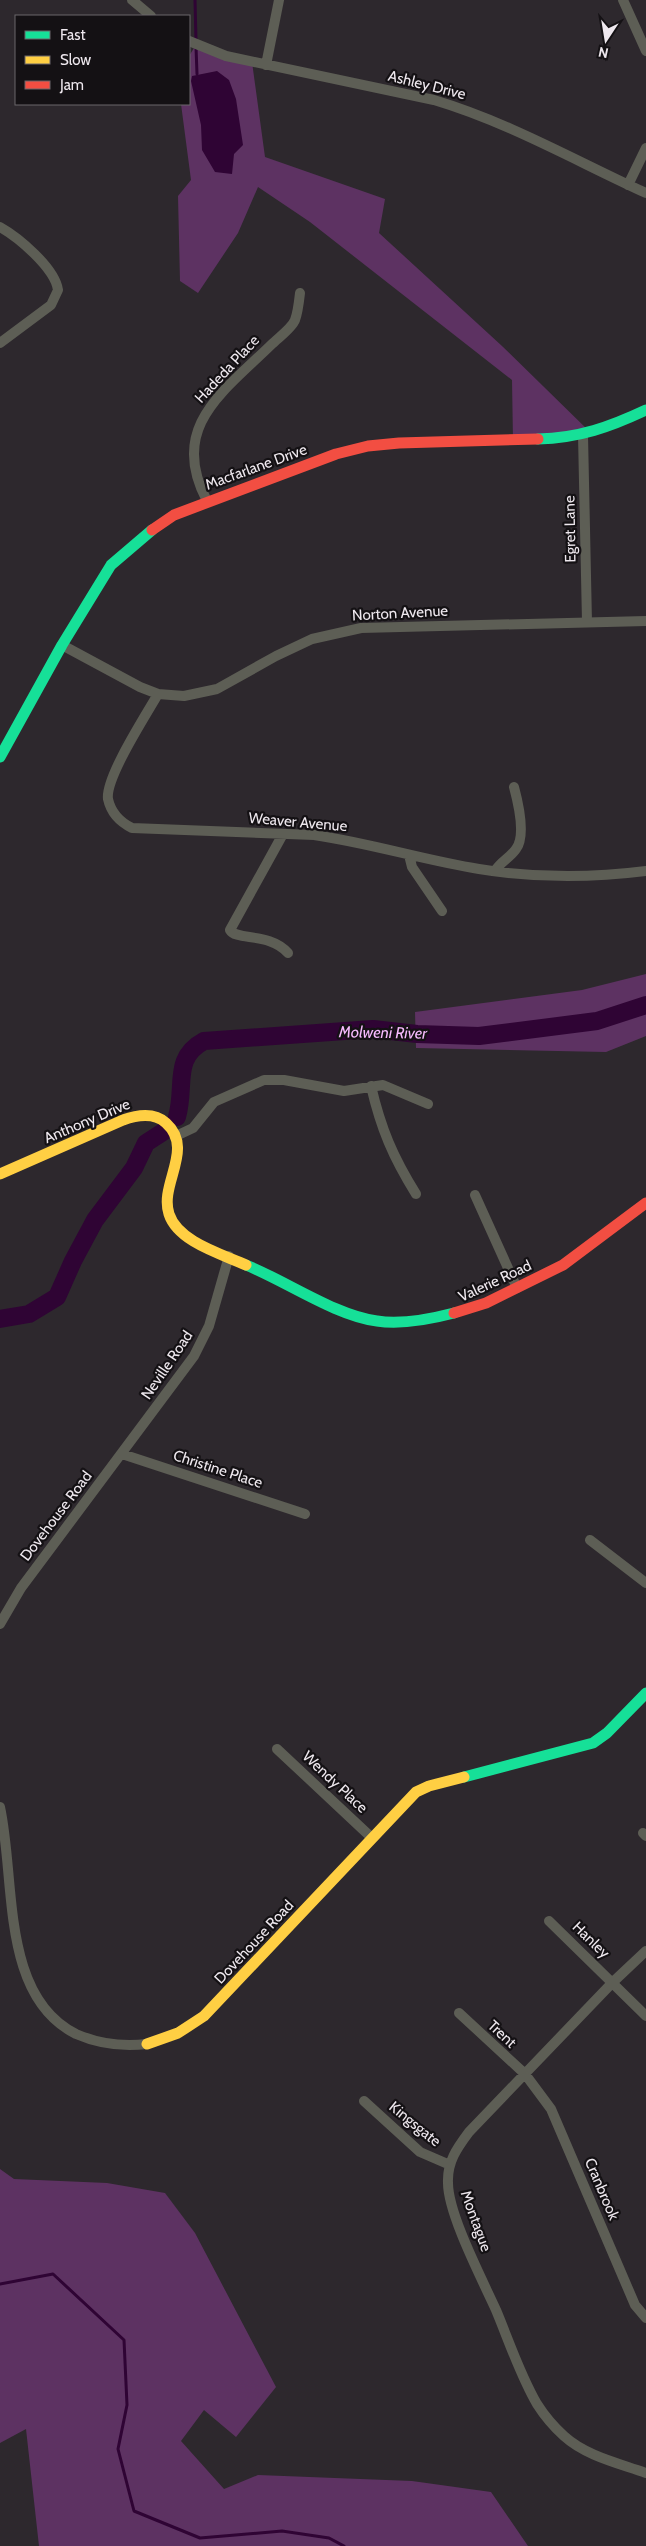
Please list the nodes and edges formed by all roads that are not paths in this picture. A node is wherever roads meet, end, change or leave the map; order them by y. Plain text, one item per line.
1 (132, 0) edge
2 (279, 0) edge
3 (623, 0) edge
4 (150, 15) edge
5 (190, 41) edge
6 (646, 51) edge
7 (266, 65) junction
8 (646, 148) edge
9 (628, 185) junction
10 (646, 193) edge
11 (0, 226) edge
12 (300, 293) dead end
13 (0, 343) edge
14 (646, 410) edge
15 (583, 435) junction
16 (207, 501) junction
17 (646, 621) edge
18 (587, 622) junction
19 (62, 645) junction
20 (158, 694) junction
21 (0, 757) edge
22 (514, 787) dead end
23 (283, 834) junction
24 (409, 855) junction
25 (646, 870) edge
26 (495, 871) junction
27 (442, 911) dead end
28 (288, 953) dead end
29 (371, 1086) junction
30 (428, 1104) dead end
31 (176, 1136) junction
32 (0, 1174) edge
33 (416, 1194) dead end
34 (475, 1196) dead end
35 (646, 1203) edge
36 (229, 1256) junction
37 (517, 1288) junction
38 (122, 1454) junction
39 (306, 1514) dead end
40 (590, 1540) dead end
41 (646, 1583) edge
42 (0, 1624) edge
43 (646, 1693) edge
44 (277, 1749) dead end
45 (0, 1807) edge
46 (372, 1838) junction
47 (549, 1921) dead end
48 (646, 1951) edge
49 (612, 1982) junction
50 (459, 2014) dead end
51 (646, 2016) edge
52 (147, 2044) joint
53 (525, 2074) junction
54 (364, 2101) dead end
55 (450, 2165) junction
56 (646, 2318) edge
57 (646, 2473) edge

1 - 4 street
2 - 7 street
3 - 6 street
5 - 7 street, Ashley Drive
7 - 9 street, Ashley Drive
8 - 9 street
9 - 10 street, Ashley Drive
11 - 13 street
12 - 16 street, Hadeda Place
14 - 15 street, Macfarlane Drive
15 - 16 street, Macfarlane Drive
15 - 18 street, Egret Lane
16 - 19 street, Macfarlane Drive
17 - 18 street, Norton Avenue
18 - 20 street, Norton Avenue
19 - 20 street, Norton Avenue
19 - 21 street, Macfarlane Drive
20 - 23 street, Weaver Avenue
22 - 26 street
23 - 24 street, Weaver Avenue
23 - 28 street
24 - 26 street, Weaver Avenue
24 - 27 street
25 - 26 street, Weaver Avenue
29 - 30 street
29 - 31 street
29 - 33 street
31 - 32 street, Anthony Drive
31 - 36 street
34 - 37 street
35 - 37 street, Valerie Road
36 - 37 street, Valerie Road
36 - 38 street, Neville Road
38 - 39 street, Christine Place
38 - 42 street, Dovehouse Road
40 - 41 street
43 - 46 street, Dovehouse Road
44 - 46 street, Wendy Place
45 - 52 street, Dovehouse Road
46 - 52 street, Dovehouse Road
47 - 49 street, Hanley
48 - 49 street, Montague
49 - 51 street, Hanley
49 - 53 street, Montague
50 - 53 street, Trent
53 - 55 street, Montague
53 - 56 street, Cranbrook
54 - 55 street, Kingsgate
55 - 57 street, Montague

